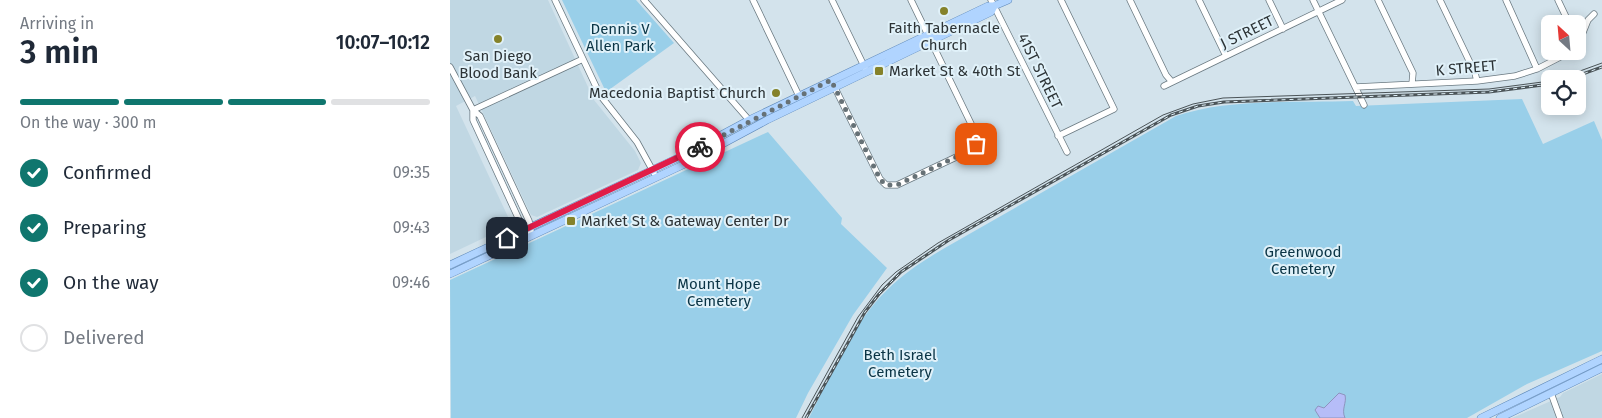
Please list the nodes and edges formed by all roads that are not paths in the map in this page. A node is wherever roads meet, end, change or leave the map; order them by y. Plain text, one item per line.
1 (555, 0) edge
2 (753, 0) edge
3 (832, 0) edge
4 (911, 0) edge
5 (1008, 0) edge
6 (1061, 0) edge
7 (1130, 0) edge
8 (1199, 0) edge
9 (1269, 0) edge
10 (1313, 0) edge
11 (1342, 0) edge
12 (1378, 0) edge
13 (1440, 0) edge
14 (1506, 0) edge
15 (1558, 0) edge
16 (648, 1) edge
17 (993, 3) edge
18 (1318, 11) junction
19 (1594, 14) dead end
20 (1565, 15) edge
21 (1586, 27) edge
22 (1283, 28) junction
23 (927, 34) junction
24 (931, 42) junction
25 (1226, 56) junction
26 (583, 58) junction
27 (1554, 60) edge
28 (863, 65) junction
29 (450, 67) edge
30 (1537, 69) junction
31 (867, 72) junction
32 (831, 80) junction
33 (1477, 81) junction
34 (1172, 82) junction
35 (1412, 84) junction
36 (1164, 86) dead end
37 (1356, 86) junction
38 (835, 88) junction
39 (799, 96) junction
40 (1364, 105) dead end
41 (473, 110) junction
42 (749, 120) junction
43 (1058, 136) junction
44 (1067, 152) dead end
45 (696, 158) junction
46 (654, 174) junction
47 (528, 228) junction
48 (532, 235) junction
49 (450, 264) edge
50 (450, 274) edge
51 (1602, 360) edge
52 (1602, 368) edge
53 (1551, 393) junction
54 (1481, 418) edge
55 (1500, 418) edge
56 (1560, 418) edge

1 - 26 street
2 - 39 street
3 - 28 street
4 - 23 street
5 - 17 main road
6 - 43 street
7 - 34 street
8 - 25 street
9 - 22 street
10 - 18 street
11 - 18 street, J STREET
12 - 35 street
13 - 33 street
14 - 30 street
15 - 20 street
16 - 42 street
17 - 23 main road
17 - 24 main road
17 - 43 street, 41ST STREET
18 - 22 street, J STREET
18 - 37 street
19 - 21 street
22 - 25 street, J STREET
23 - 24 street
23 - 28 main road
24 - 31 main road
24 - 38 street
25 - 34 street, J STREET
26 - 41 street
26 - 46 street
27 - 30 street, K STREET
28 - 31 street
28 - 32 main road
29 - 41 street
30 - 33 street, K STREET
31 - 38 main road
32 - 38 street
32 - 39 main road
33 - 35 street, K STREET
34 - 36 street, J STREET
35 - 37 street, K STREET
37 - 40 street
38 - 45 main road
39 - 42 main road
41 - 47 street
42 - 45 main road
42 - 46 main road
43 - 44 street, 41ST STREET
45 - 46 main road
46 - 47 main road
46 - 48 main road
47 - 48 street
47 - 49 main road
48 - 50 main road
51 - 54 main road
52 - 53 main road
53 - 55 main road
53 - 56 street

